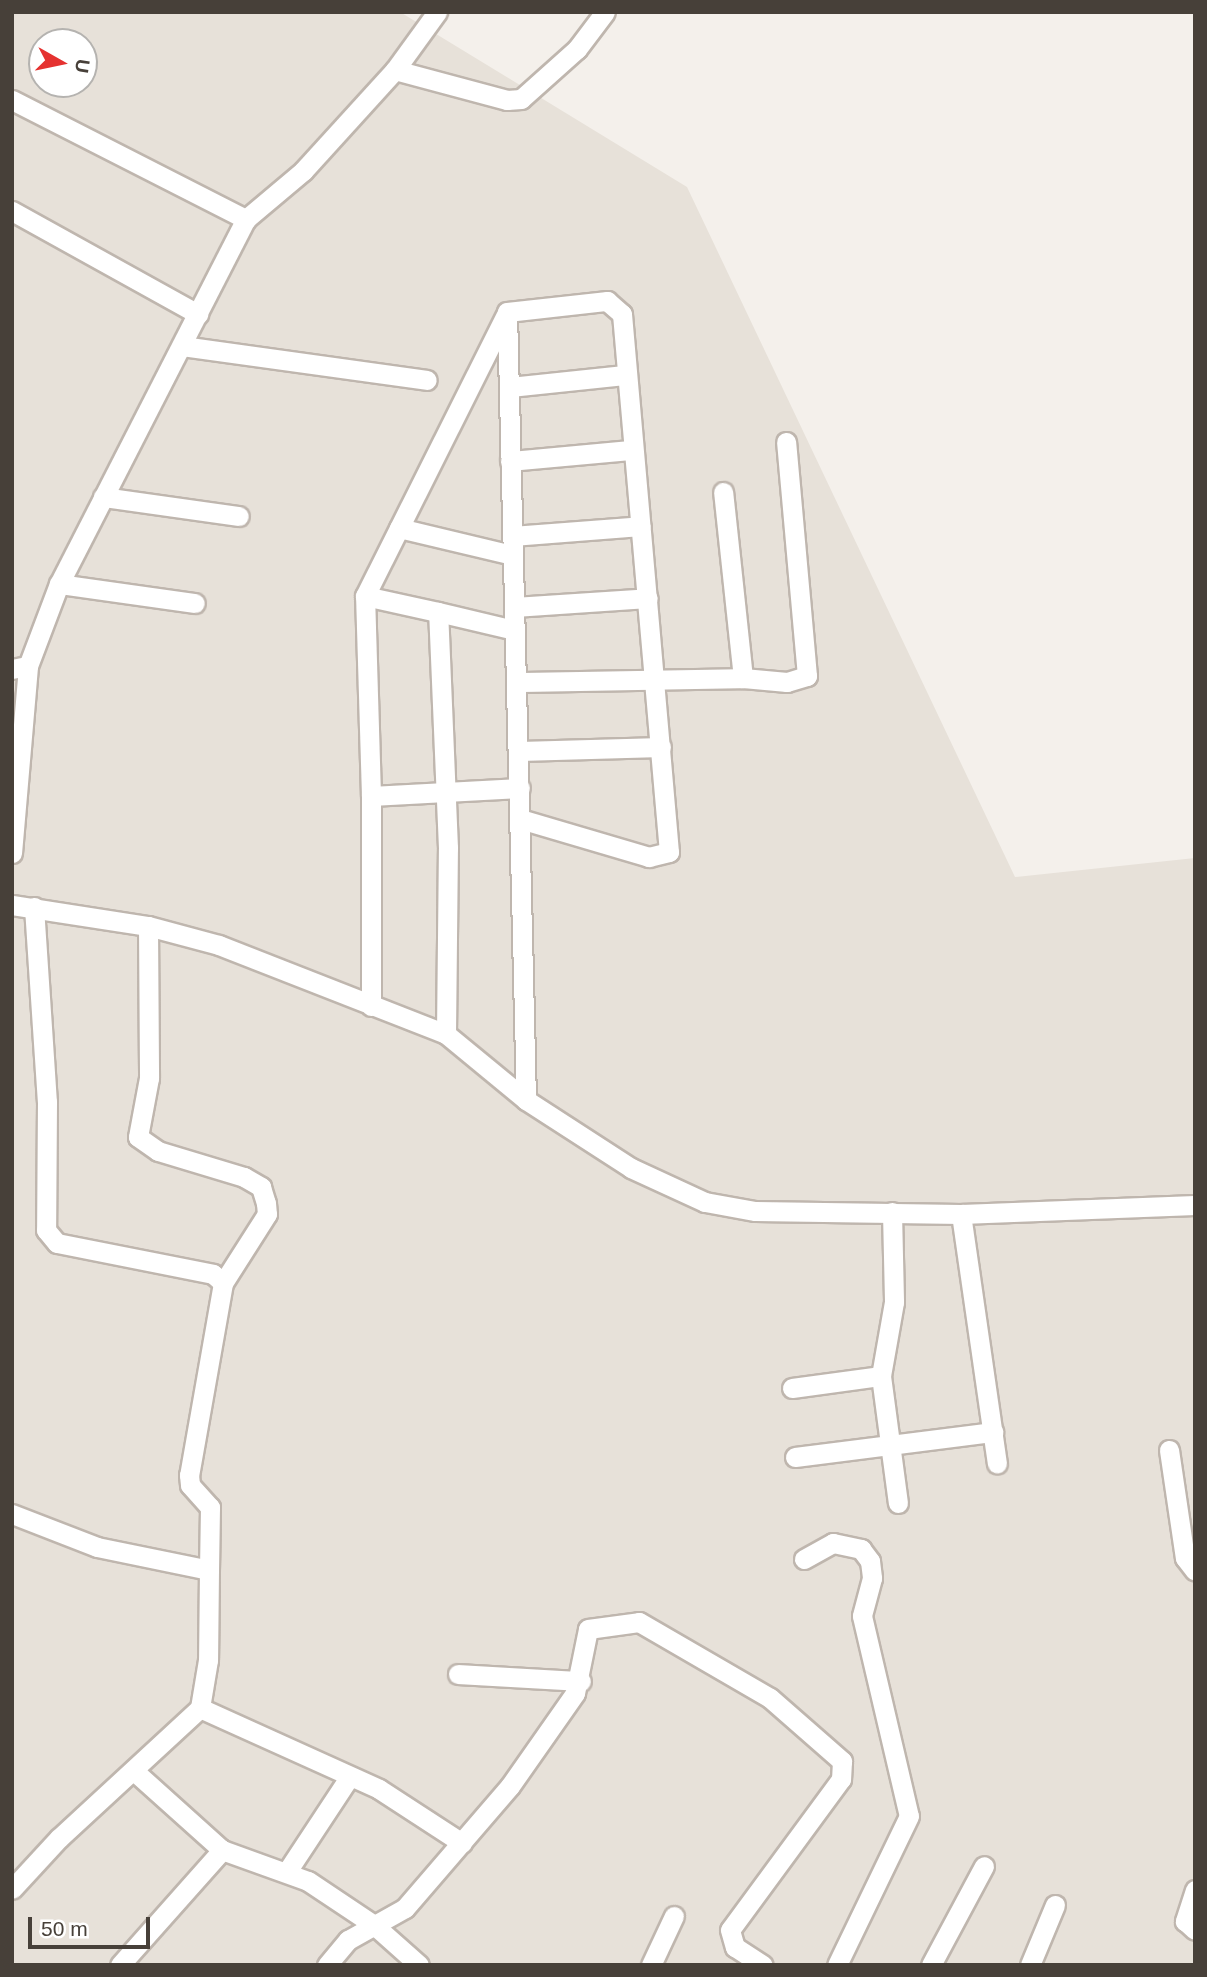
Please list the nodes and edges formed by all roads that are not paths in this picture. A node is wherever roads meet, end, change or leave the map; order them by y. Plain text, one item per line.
1 (437, 12) edge
2 (605, 12) edge
3 (395, 70) junction
4 (12, 100) edge
5 (12, 211) edge
6 (246, 219) junction
7 (507, 312) junction
8 (198, 314) junction
9 (182, 346) junction
10 (624, 375) junction
11 (427, 380) dead end
12 (510, 387) junction
13 (786, 442) dead end
14 (632, 450) junction
15 (510, 461) junction
16 (723, 492) dead end
17 (103, 498) junction
18 (239, 516) dead end
19 (641, 526) junction
20 (399, 528) junction
21 (512, 546) junction
22 (59, 583) junction
23 (365, 596) junction
24 (648, 598) junction
25 (195, 603) dead end
26 (514, 607) junction
27 (438, 612) junction
28 (514, 630) junction
29 (20, 667) edge
30 (743, 678) junction
31 (658, 680) junction
32 (517, 682) junction
33 (661, 747) junction
34 (520, 751) junction
35 (520, 788) junction
36 (446, 790) junction
37 (371, 796) junction
38 (520, 819) junction
39 (12, 853) edge
40 (12, 905) edge
41 (34, 907) junction
42 (148, 926) junction
43 (371, 1006) junction
44 (446, 1034) junction
45 (526, 1100) junction
46 (1195, 1205) edge
47 (892, 1212) junction
48 (961, 1213) junction
49 (223, 1283) junction
50 (881, 1376) junction
51 (792, 1388) dead end
52 (993, 1432) junction
53 (890, 1445) junction
54 (1169, 1450) dead end
55 (795, 1457) dead end
56 (997, 1463) dead end
57 (898, 1503) dead end
58 (12, 1514) edge
59 (804, 1559) dead end
60 (208, 1570) junction
61 (1195, 1571) edge
62 (457, 1674) dead end
63 (580, 1681) junction
64 (200, 1708) junction
65 (134, 1771) junction
66 (348, 1779) junction
67 (462, 1843) junction
68 (222, 1850) junction
69 (984, 1866) dead end
70 (288, 1870) junction
71 (12, 1889) edge
72 (1195, 1890) edge
73 (1055, 1905) dead end
74 (674, 1916) dead end
75 (374, 1925) junction
76 (1195, 1930) edge
77 (120, 1965) edge
78 (327, 1965) edge
79 (419, 1965) edge
80 (651, 1965) edge
81 (763, 1965) edge
82 (837, 1965) edge
83 (930, 1965) edge
84 (1030, 1965) edge

1 - 3 street
2 - 3 street
3 - 6 street
4 - 6 street
5 - 8 street
6 - 8 street
7 - 10 street
7 - 12 street
7 - 20 street
8 - 9 street
9 - 11 street
9 - 17 street
10 - 12 street
10 - 14 street
12 - 15 street
13 - 30 street
14 - 15 street
14 - 19 street
15 - 21 street
16 - 30 street
17 - 18 street
17 - 22 street
19 - 21 street
19 - 24 street
20 - 21 street
20 - 23 street
21 - 26 street
22 - 25 street
22 - 29 street
23 - 27 street
23 - 37 street
24 - 26 street
24 - 31 street
26 - 28 street
27 - 28 street
27 - 36 street
28 - 32 street
29 - 39 street
30 - 31 street
31 - 32 street
31 - 33 street
32 - 34 street
33 - 34 street
33 - 38 street
34 - 35 street
35 - 36 street
35 - 38 street
36 - 37 street
36 - 44 street
37 - 43 street
38 - 45 street
40 - 41 street
41 - 42 street
41 - 49 street
42 - 43 street
42 - 49 street
43 - 44 street
44 - 45 street
45 - 47 street
46 - 48 street
47 - 48 street
47 - 50 street
48 - 52 street
49 - 60 street
50 - 51 street
50 - 53 street
52 - 53 street
52 - 56 street
53 - 55 street
53 - 57 street
54 - 61 street
58 - 60 street
59 - 82 street
60 - 64 street
62 - 63 street
63 - 67 street
63 - 81 street
64 - 65 street
64 - 66 street
65 - 68 street
65 - 71 street
66 - 67 street
66 - 70 street
67 - 75 street
68 - 70 street
68 - 77 street
69 - 83 street
70 - 75 street
72 - 76 street
73 - 84 street
74 - 80 street
75 - 78 street
75 - 79 street

